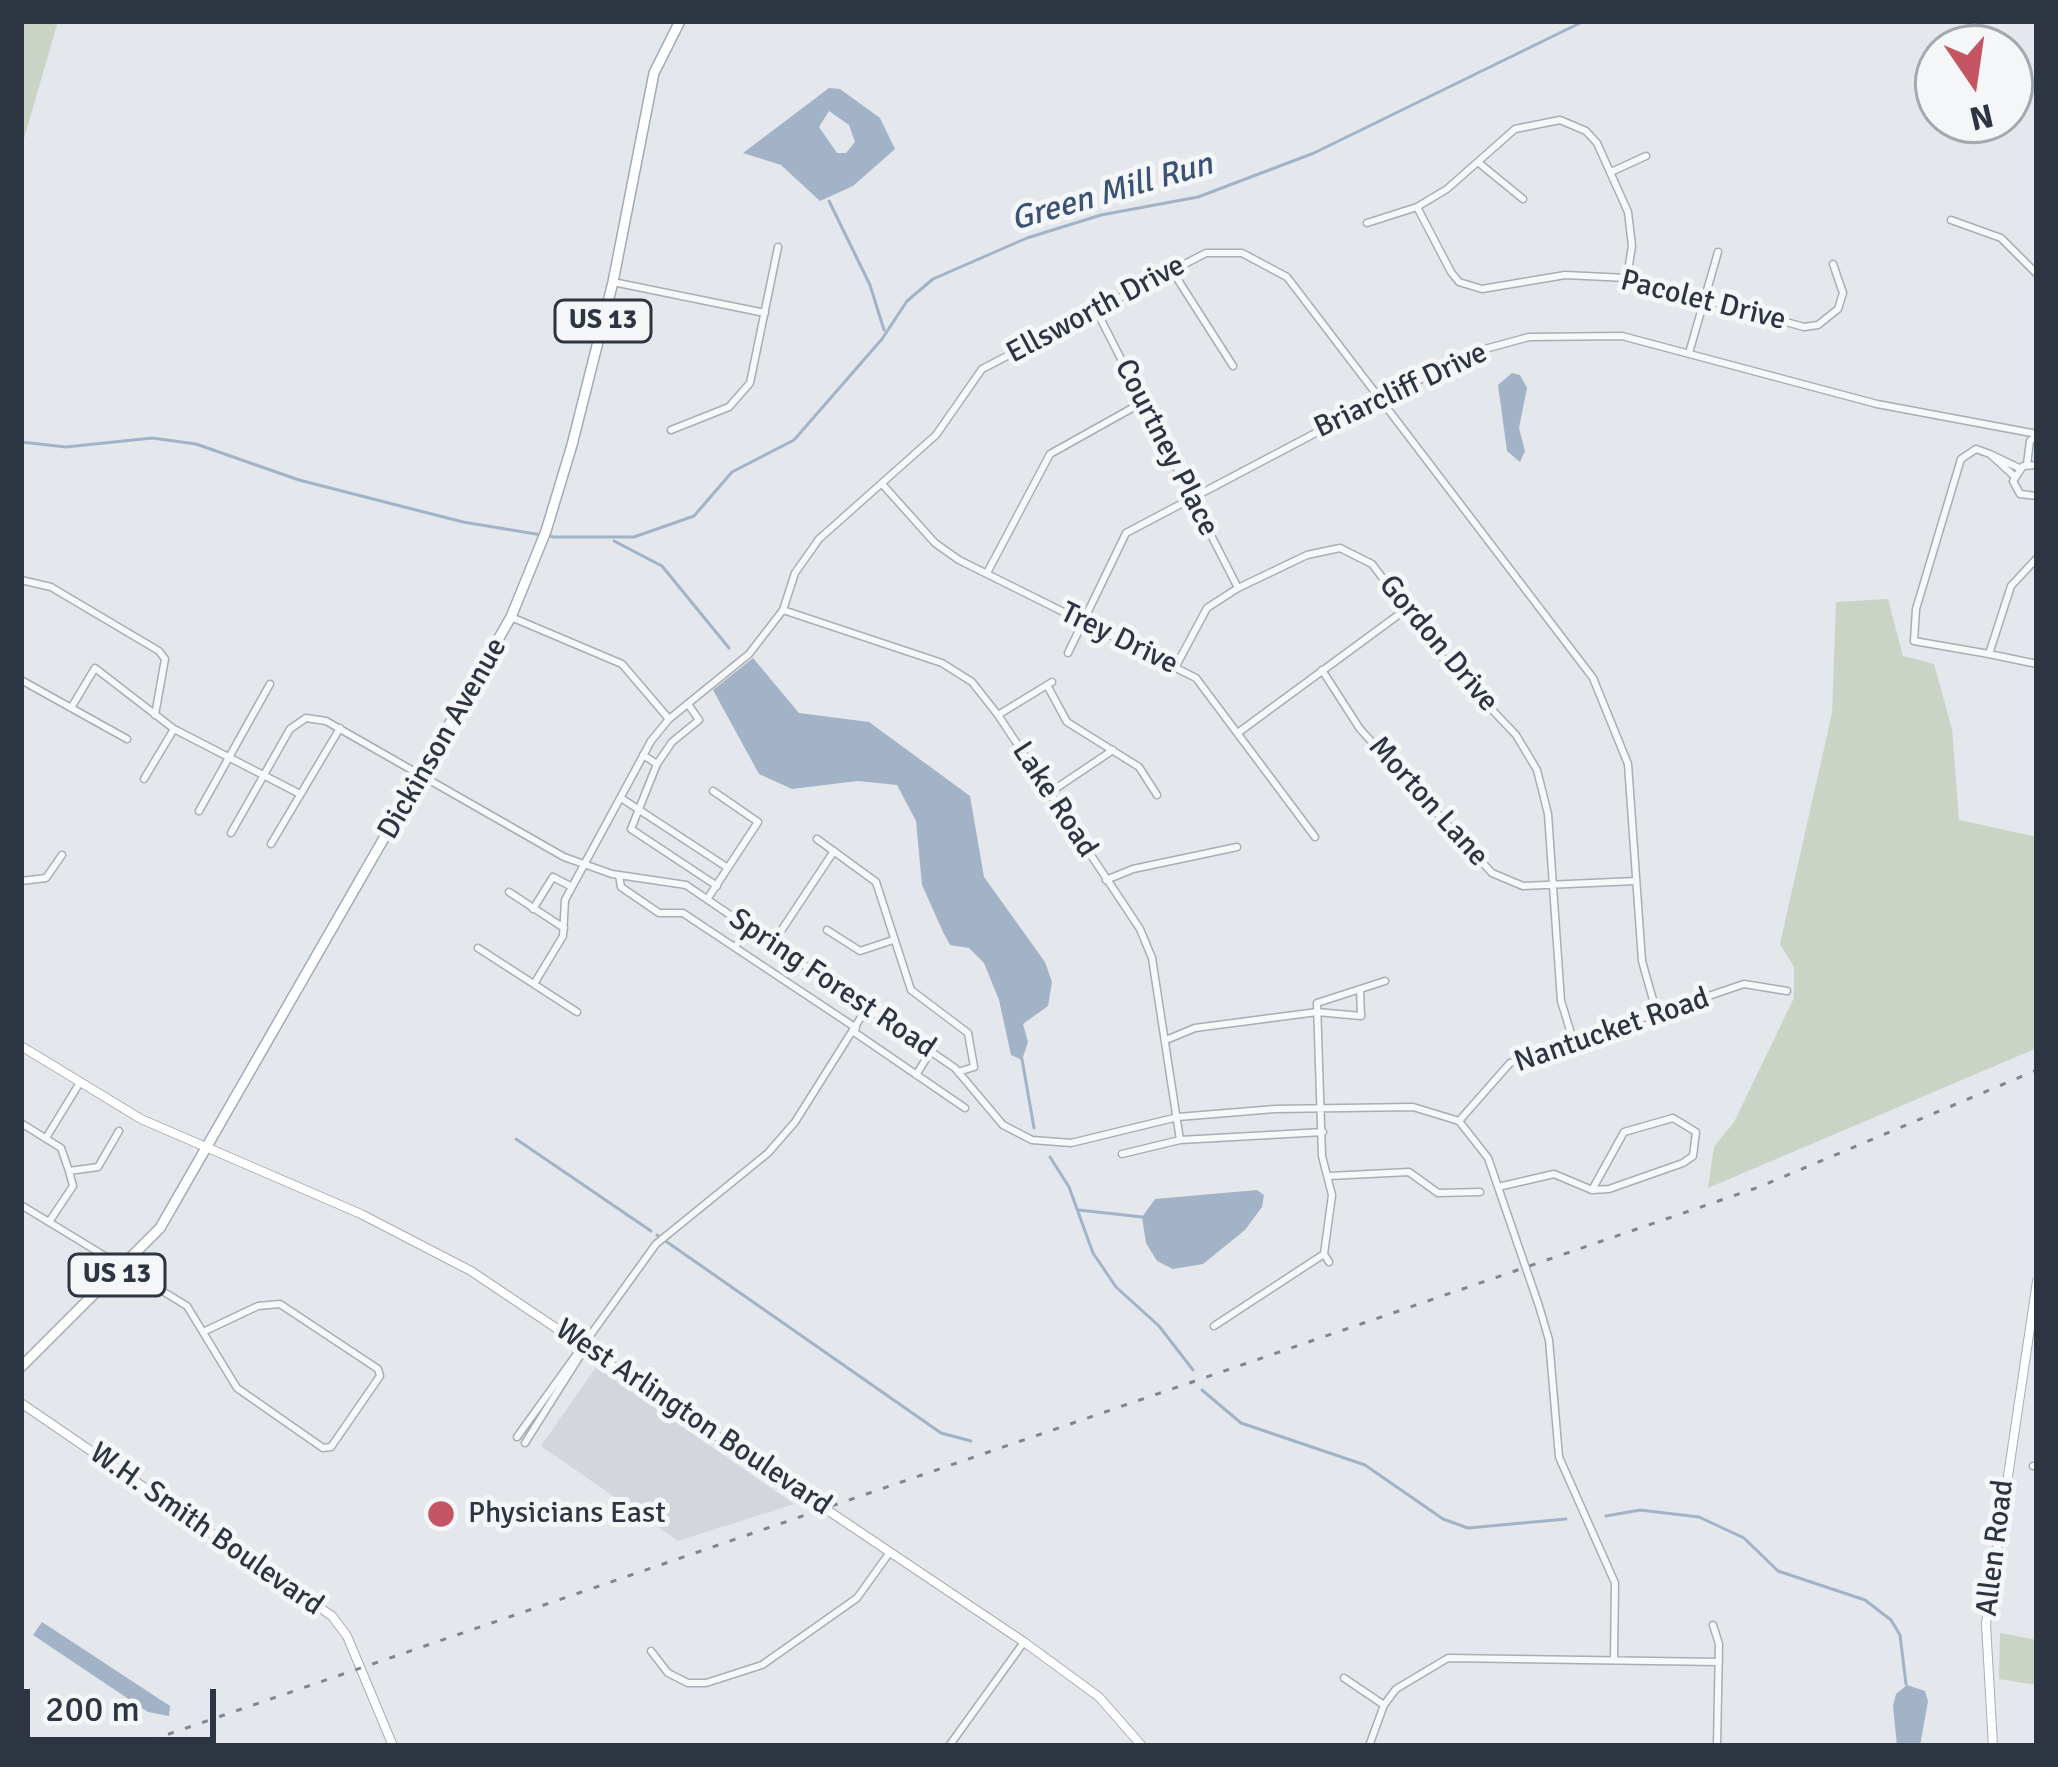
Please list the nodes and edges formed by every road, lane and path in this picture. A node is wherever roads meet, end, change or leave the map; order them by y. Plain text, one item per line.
1 (680, 21) edge
2 (1646, 156) dead end
3 (1479, 163) junction
4 (1610, 172) junction
5 (1523, 199) dead end
6 (1417, 207) junction
7 (1951, 220) dead end
8 (1367, 223) dead end
9 (778, 247) dead end
10 (1718, 252) dead end
11 (1833, 264) dead end
12 (1171, 269) junction
13 (2037, 273) edge
14 (1627, 278) junction
15 (613, 282) junction
16 (1705, 297) junction
17 (1095, 308) junction
18 (765, 313) junction
19 (1689, 353) junction
20 (1233, 366) dead end
21 (1380, 399) junction
22 (1144, 402) junction
23 (671, 430) dead end
24 (2037, 435) edge
25 (2037, 465) edge
26 (2020, 470) junction
27 (884, 485) junction
28 (1190, 496) junction
29 (2037, 496) edge
30 (2037, 558) edge
31 (2028, 567) junction
32 (986, 574) junction
33 (2036, 576) edge
34 (21, 580) edge
35 (1238, 588) junction
36 (783, 610) junction
37 (1406, 610) junction
38 (512, 617) junction
39 (1084, 621) junction
40 (1068, 653) dead end
41 (1989, 654) junction
42 (1177, 664) junction
43 (2037, 664) edge
44 (1322, 670) junction
45 (21, 680) edge
46 (270, 684) dead end
47 (688, 704) junction
48 (71, 708) junction
49 (998, 715) junction
50 (155, 716) junction
51 (669, 718) junction
52 (340, 728) junction
53 (173, 729) junction
54 (1239, 733) junction
55 (127, 739) dead end
56 (1113, 750) junction
57 (232, 755) junction
58 (643, 755) junction
59 (657, 764) junction
60 (265, 774) junction
61 (423, 774) junction
62 (144, 779) dead end
63 (713, 790) dead end
64 (1049, 793) junction
65 (300, 794) junction
66 (1157, 795) dead end
67 (620, 797) junction
68 (637, 808) junction
69 (200, 811) dead end
70 (231, 833) dead end
71 (1315, 837) dead end
72 (817, 839) dead end
73 (271, 844) dead end
74 (1237, 847) dead end
75 (834, 850) junction
76 (62, 855) dead end
77 (584, 865) junction
78 (728, 868) junction
79 (619, 875) junction
80 (1106, 880) junction
81 (21, 881) edge
82 (1636, 881) junction
83 (716, 886) junction
84 (1554, 886) junction
85 (572, 887) junction
86 (509, 892) dead end
87 (708, 899) junction
88 (533, 909) junction
89 (748, 927) junction
90 (564, 928) junction
91 (826, 930) dead end
92 (894, 939) junction
93 (773, 943) junction
94 (734, 947) junction
95 (478, 948) dead end
96 (1385, 980) dead end
97 (534, 984) junction
98 (1360, 989) junction
99 (1787, 991) dead end
100 (868, 1006) junction
101 (577, 1012) dead end
102 (1317, 1012) junction
103 (1657, 1014) junction
104 (855, 1030) junction
105 (1166, 1040) junction
106 (1574, 1043) junction
107 (21, 1046) edge
108 (932, 1051) junction
109 (958, 1072) junction
110 (916, 1075) junction
111 (80, 1084) junction
112 (965, 1108) dead end
113 (1323, 1109) junction
114 (1178, 1117) junction
115 (1459, 1121) junction
116 (21, 1123) edge
117 (119, 1131) dead end
118 (1323, 1132) junction
119 (46, 1138) junction
120 (1180, 1140) junction
121 (206, 1151) junction
122 (1122, 1154) dead end
123 (69, 1171) junction
124 (1328, 1176) junction
125 (1498, 1187) junction
126 (1592, 1190) junction
127 (1480, 1192) dead end
128 (21, 1205) edge
129 (50, 1222) junction
130 (125, 1267) junction
131 (2037, 1281) edge
132 (2035, 1306) edge
133 (1214, 1326) dead end
134 (206, 1331) junction
135 (586, 1345) junction
136 (21, 1367) edge
137 (21, 1403) edge
138 (521, 1440) dead end
139 (890, 1552) junction
140 (1713, 1624) dead end
141 (1024, 1642) junction
142 (651, 1651) dead end
143 (1614, 1658) junction
144 (1719, 1662) junction
145 (1343, 1678) dead end
146 (1384, 1705) junction
147 (393, 1746) edge
148 (949, 1746) edge
149 (1142, 1746) edge
150 (1369, 1746) edge
151 (1717, 1746) edge
152 (1993, 1746) edge

1 - 15 main road, Dickinson Avenue / US 13
2 - 4 street
3 - 4 street
3 - 5 street
3 - 6 street
4 - 14 street
6 - 8 street
6 - 14 street, Pacolet Drive
7 - 13 street
9 - 18 street
10 - 16 street
11 - 16 street, Pacolet Drive
12 - 17 street, Ellsworth Drive
12 - 20 street
12 - 21 street, Ellsworth Drive
14 - 16 street, Pacolet Drive
15 - 18 street
15 - 38 main road, Dickinson Avenue / US 13
16 - 19 street
17 - 22 street, Courtney Place
17 - 27 street, Ellsworth Drive
18 - 23 street
19 - 21 street, Briarcliff Drive
19 - 24 street, Briarcliff Drive
21 - 28 street, Briarcliff Drive
21 - 82 street, Ellsworth Drive
22 - 28 street, Courtney Place
22 - 32 street
24 - 26 street
25 - 26 street
26 - 29 street
26 - 41 street
27 - 32 street, Trey Drive
27 - 36 street, Ellsworth Drive
28 - 35 street, Courtney Place
28 - 39 street, Briarcliff Drive
30 - 31 street
31 - 33 street
31 - 41 street
32 - 39 street, Trey Drive
34 - 50 street
35 - 37 street, Gordon Drive
35 - 42 street, Gordon Drive
36 - 47 street, Ellsworth Drive
36 - 49 street, Lake Road
37 - 44 street
37 - 84 street, Gordon Drive
38 - 51 street
38 - 61 main road, Dickinson Avenue / US 13
39 - 40 street, Briarcliff Drive
39 - 42 street, Trey Drive
41 - 43 street
42 - 54 street, Trey Drive
44 - 54 street
44 - 84 street, Morton Lane
45 - 48 street
46 - 57 street
47 - 51 street, Ellsworth Drive
47 - 59 street
48 - 50 street
48 - 55 street
49 - 56 street
49 - 64 street, Lake Road
50 - 53 street
51 - 58 street, Ellsworth Drive
52 - 60 street
52 - 61 street, Spring Forest Road
52 - 65 street
53 - 57 street
53 - 62 street
54 - 71 street, Trey Drive
56 - 64 street
56 - 66 street
57 - 60 street
57 - 69 street
58 - 59 street
58 - 67 street, Ellsworth Drive
59 - 68 street
60 - 65 street
60 - 70 street
61 - 77 street, Spring Forest Road
61 - 121 main road, Dickinson Avenue / US 13
63 - 78 street
64 - 80 street, Lake Road
65 - 73 street
67 - 68 street
67 - 77 street, Ellsworth Drive
68 - 78 street
68 - 83 street
72 - 75 street
74 - 80 street
75 - 92 street
75 - 93 street
76 - 81 street
77 - 79 street, Spring Forest Road
77 - 85 street, Ellsworth Drive
78 - 83 street
79 - 87 street, Spring Forest Road
79 - 94 street
80 - 105 street, Lake Road
82 - 84 street, Morton Lane
82 - 103 street, Ellsworth Drive
83 - 87 street
84 - 106 street, Gordon Drive
85 - 88 street
85 - 90 street
86 - 88 street
87 - 89 street, Spring Forest Road
88 - 90 street
89 - 93 street, Spring Forest Road
89 - 94 street
90 - 97 street
91 - 92 street
92 - 109 street
93 - 100 street, Spring Forest Road
94 - 104 street
95 - 97 street
96 - 98 street
97 - 101 street
98 - 102 street
98 - 102 street
99 - 103 street, Nantucket Road
100 - 104 street
100 - 108 street, Spring Forest Road
102 - 105 street
102 - 113 street
103 - 106 street, Nantucket Road
104 - 110 street
104 - 135 street
105 - 114 street, Lake Road
106 - 115 street, Nantucket Road
107 - 111 main road, West Arlington Boulevard
108 - 109 street, Spring Forest Road
108 - 110 street
109 - 114 street, Spring Forest Road
110 - 112 street
111 - 119 street
111 - 121 main road, West Arlington Boulevard
113 - 114 street, Spring Forest Road
113 - 115 street, Spring Forest Road
113 - 118 street
114 - 120 street, Lake Road
115 - 125 street
116 - 119 street
117 - 123 street
118 - 120 street
118 - 124 street
119 - 123 street
120 - 122 street
121 - 130 main road, Dickinson Avenue / US 13
121 - 135 main road, West Arlington Boulevard
123 - 129 street
124 - 127 street
124 - 133 street
125 - 126 street
125 - 143 street
126 - 126 street
128 - 129 street
129 - 130 street
130 - 134 street
130 - 136 main road, Dickinson Avenue / US 13
131 - 132 main road, Allen Road
132 - 152 main road, Allen Road
134 - 134 street
135 - 138 street
135 - 139 main road, West Arlington Boulevard
137 - 147 main road, W.H. Smith Boulevard
139 - 141 main road, West Arlington Boulevard
139 - 142 street
140 - 144 street
141 - 148 street
141 - 149 main road, West Arlington Boulevard
143 - 144 street
143 - 146 street
144 - 151 street
145 - 146 street
146 - 150 street

